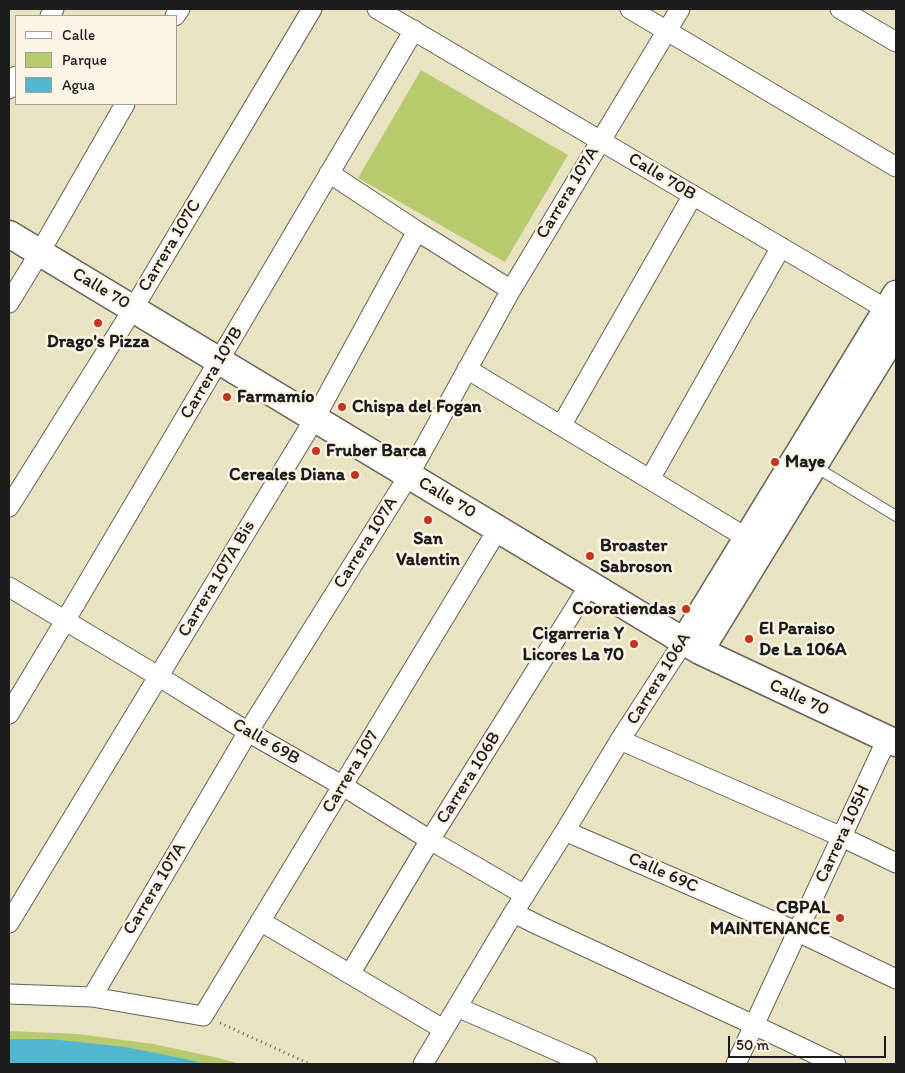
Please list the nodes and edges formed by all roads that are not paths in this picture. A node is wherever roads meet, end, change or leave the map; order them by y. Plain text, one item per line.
1 (312, 9) edge
2 (377, 9) edge
3 (630, 9) edge
4 (680, 9) edge
5 (840, 9) edge
6 (414, 30) junction
7 (667, 31) junction
8 (896, 42) edge
9 (15, 78) edge
10 (9, 89) edge
11 (124, 105) edge
12 (600, 140) junction
13 (896, 167) edge
14 (330, 173) junction
15 (693, 195) junction
16 (417, 231) junction
17 (9, 234) edge
18 (781, 247) junction
19 (40, 252) junction
20 (511, 290) junction
21 (9, 303) edge
22 (133, 309) junction
23 (894, 312) edge
24 (220, 361) junction
25 (467, 369) junction
26 (315, 418) junction
27 (561, 426) junction
28 (814, 466) junction
29 (409, 475) junction
30 (650, 479) junction
31 (9, 507) edge
32 (896, 516) edge
33 (498, 529) junction
34 (747, 538) junction
35 (590, 584) junction
36 (9, 587) edge
37 (66, 621) junction
38 (692, 646) junction
39 (158, 676) junction
40 (9, 714) edge
41 (248, 732) junction
42 (620, 740) junction
43 (892, 741) edge
44 (342, 786) junction
45 (565, 830) junction
46 (842, 836) junction
47 (430, 840) junction
48 (896, 863) edge
49 (524, 895) junction
50 (514, 912) junction
51 (260, 921) junction
52 (9, 923) edge
53 (798, 932) junction
54 (350, 974) junction
55 (896, 979) edge
56 (9, 994) edge
57 (92, 997) junction
58 (457, 1007) junction
59 (754, 1025) junction
60 (443, 1029) junction
61 (423, 1064) edge
62 (587, 1064) edge
63 (736, 1064) edge
64 (836, 1064) edge

1 - 22 street, Carrera 107C
2 - 6 street, Calle 70B
3 - 7 street
4 - 7 street, Carrera 107A
5 - 8 street
6 - 12 street, Calle 70B
6 - 14 street, Carrera 107B
7 - 12 street, Carrera 107A
7 - 13 street
9 - 10 street
11 - 19 street
12 - 15 street, Calle 70B
12 - 20 street, Carrera 107A
14 - 16 street
14 - 24 street, Carrera 107B
15 - 18 street, Calle 70B
15 - 27 street
16 - 20 street
16 - 26 street, Carrera 107A Bis
17 - 19 street, Calle 70
18 - 23 street, Calle 70B
18 - 30 street
19 - 21 street
19 - 22 street, Calle 70
20 - 25 street, Carrera 107A
22 - 24 street, Calle 70
22 - 31 street, Carrera 107C
23 - 28 street, Carrera 106A
23 - 34 street, Carrera 106A
24 - 26 street, Calle 70
24 - 37 street, Carrera 107B
25 - 27 street
25 - 29 street, Carrera 107A
26 - 29 street, Calle 70
26 - 39 street, Carrera 107A Bis
27 - 30 street
28 - 32 lane
28 - 38 street, Carrera 106A
29 - 33 street, Calle 70
29 - 41 street, Carrera 107A
30 - 34 street
33 - 35 street, Calle 70
33 - 44 street, Carrera 107
34 - 38 street, Carrera 106A
35 - 38 street, Calle 70
35 - 47 street, Carrera 106B
36 - 37 street, Calle 69B
37 - 39 street, Calle 69B
37 - 40 street, Carrera 107B
38 - 42 street, Carrera 106A
38 - 43 street, Calle 70
39 - 41 street, Calle 69B
39 - 52 street, Carrera 107A Bis
41 - 44 street, Calle 69B
41 - 57 street, Carrera 107A
42 - 45 street, Carrera 106A
42 - 46 street
43 - 46 street, Carrera 105H
44 - 47 street, Calle 69B
44 - 51 street, Carrera 107
45 - 49 street, Carrera 106A
45 - 53 street, Calle 69C
46 - 48 street
46 - 53 street, Carrera 105H
47 - 49 street, Calle 69B
47 - 54 street, Carrera 106B
49 - 50 street, Carrera 106A
50 - 58 street, Carrera 106A
50 - 59 street
51 - 54 street
51 - 57 street, Carrera 107
53 - 55 street, Calle 69C
53 - 59 street, Carrera 105H
54 - 60 street
56 - 57 street
58 - 60 street, Carrera 106A
58 - 62 street
59 - 63 street, Carrera 105H
59 - 64 street
60 - 61 street, Carrera 106A

